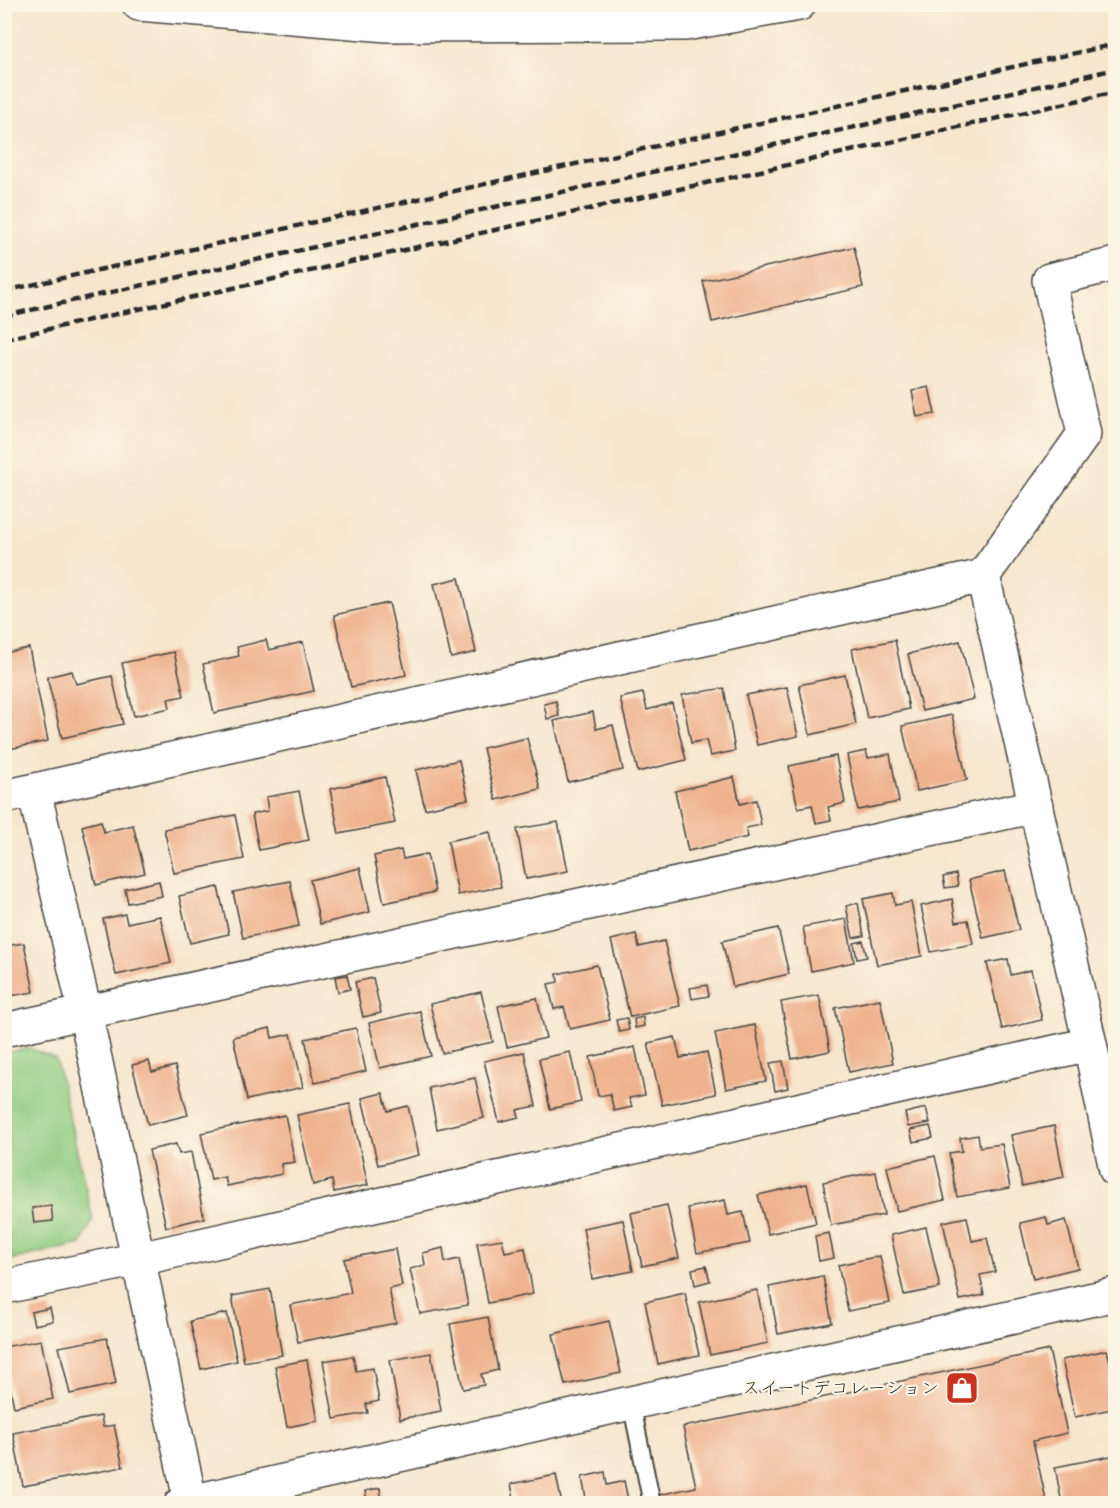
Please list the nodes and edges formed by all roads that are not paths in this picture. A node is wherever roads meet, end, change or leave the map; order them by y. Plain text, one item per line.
1 (139, 4) edge
2 (799, 4) edge
3 (1116, 264) edge
4 (982, 576) junction
5 (19, 794) edge
6 (1036, 807) junction
7 (85, 1012) junction
8 (4, 1030) edge
9 (1089, 1044) junction
10 (1116, 1170) edge
11 (139, 1259) junction
12 (4, 1287) edge
13 (1116, 1294) edge
14 (631, 1402) junction
15 (188, 1503) edge
16 (652, 1503) edge

1 - 2 street
3 - 4 street
4 - 5 street
4 - 6 street
5 - 7 street
6 - 7 street
6 - 9 street
7 - 8 street
7 - 11 street
9 - 10 street
9 - 11 street
11 - 12 street
11 - 15 street
13 - 14 street
14 - 15 street
14 - 16 lane

